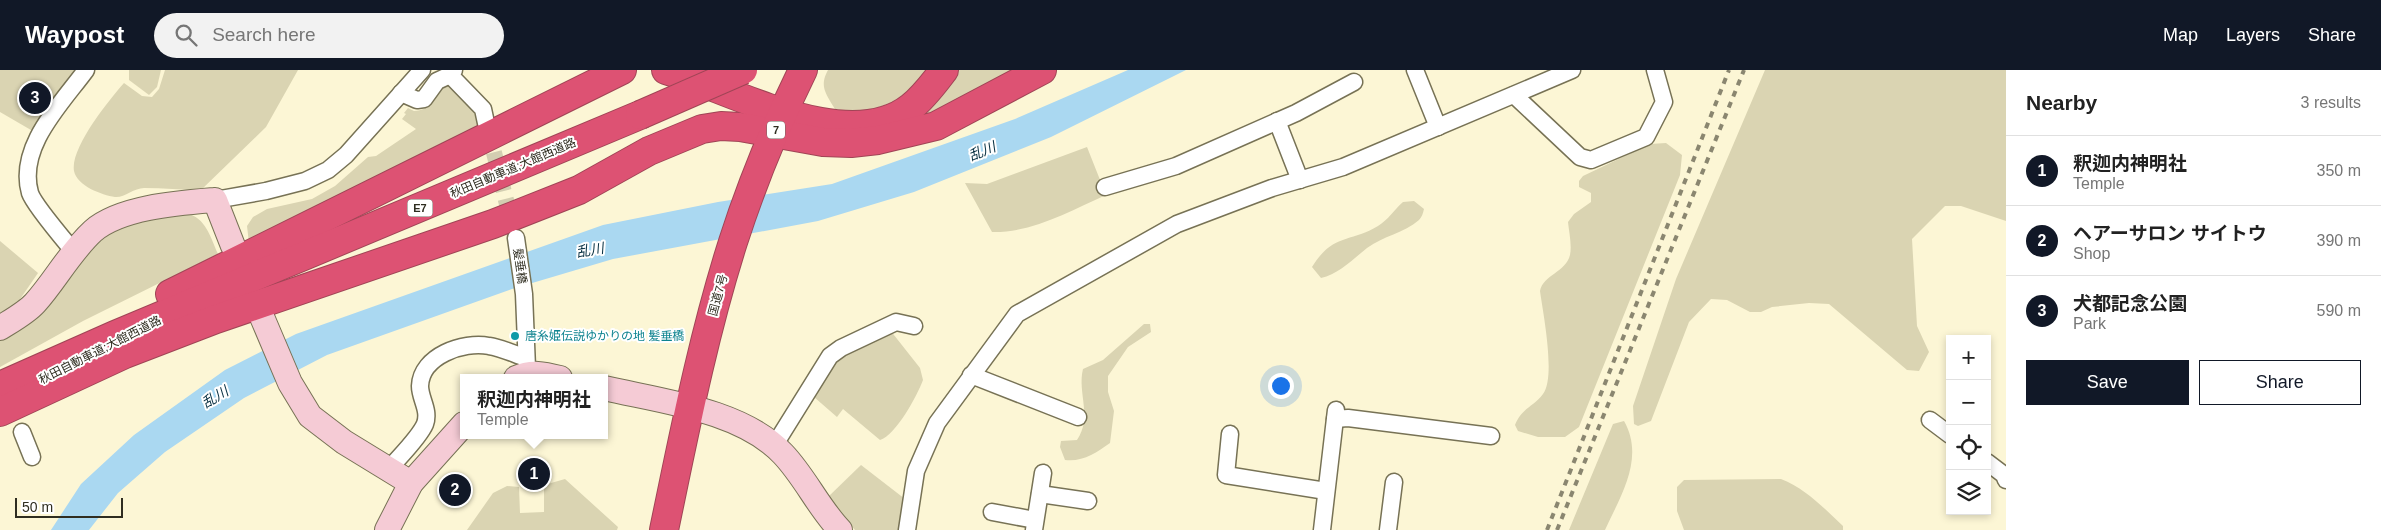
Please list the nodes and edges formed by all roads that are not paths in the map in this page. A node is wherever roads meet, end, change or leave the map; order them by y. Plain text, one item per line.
1 (86, 70) edge
2 (622, 70) edge
3 (666, 70) edge
4 (743, 70) edge
5 (803, 70) edge
6 (944, 70) edge
7 (1042, 70) edge
8 (1415, 70) edge
9 (1572, 70) edge
10 (1655, 70) edge
11 (414, 72) edge
12 (452, 72) edge
13 (1354, 82) dead end
14 (401, 93) junction
15 (1514, 95) junction
16 (1277, 121) junction
17 (486, 123) tunnel mouth
18 (779, 123) junction
19 (1438, 127) junction
20 (1300, 180) junction
21 (1105, 187) dead end
22 (215, 200) junction
23 (516, 238) tunnel mouth
24 (233, 246) dead end
25 (74, 252) junction
26 (200, 300) junction
27 (266, 326) dead end
28 (914, 326) dead end
29 (0, 328) edge
30 (523, 370) edge
31 (24, 374) junction
32 (544, 374) edge
33 (971, 375) junction
34 (0, 386) edge
35 (608, 389) edge
36 (0, 402) edge
37 (690, 408) junction
38 (0, 412) edge
39 (1078, 417) dead end
40 (1930, 420) dead end
41 (460, 428) edge
42 (22, 432) dead end
43 (1946, 432) edge
44 (1230, 434) dead end
45 (1491, 436) dead end
46 (774, 446) junction
47 (32, 458) dead end
48 (1991, 465) edge
49 (389, 470) junction
50 (1043, 473) dead end
51 (2006, 480) edge
52 (1394, 482) dead end
53 (411, 483) junction
54 (1326, 491) junction
55 (1040, 494) junction
56 (1088, 500) dead end
57 (992, 512) dead end
58 (1035, 525) edge
59 (386, 530) edge
60 (664, 530) edge
61 (840, 530) edge
62 (907, 530) edge
63 (1322, 530) edge
64 (1388, 530) edge

1 - 25 street
2 - 31 highway
3 - 18 highway
4 - 26 highway, 秋田自動車道;大館西道路 / E7, bridge
5 - 18 highway, 国道7号 / 7
6 - 18 highway
7 - 18 highway
8 - 19 street
9 - 15 street
10 - 15 street
11 - 14 street
12 - 14 street
12 - 17 street
13 - 16 street
14 - 22 street
15 - 19 street
16 - 20 street
16 - 21 street
18 - 37 highway, 国道7号 / 7
18 - 38 highway
19 - 20 street
20 - 33 street
22 - 24 street
22 - 25 street
23 - 30 street, 髪垂橋
25 - 29 street
26 - 31 highway, 秋田自動車道;大館西道路 / E7
26 - 36 highway, 秋田自動車道;大館西道路 / E7
27 - 49 street
28 - 46 street
30 - 32 street
30 - 49 street
31 - 34 highway, 秋田自動車道;大館西道路 / E7
33 - 39 street
33 - 62 street
35 - 37 street
37 - 46 street
37 - 60 highway, 国道7号 / 7
40 - 43 street
41 - 53 street
42 - 47 street
44 - 54 street
45 - 54 street
46 - 61 street
48 - 51 street
49 - 53 street
50 - 55 street
52 - 64 street
53 - 59 street
54 - 63 street
55 - 56 street
55 - 58 street
57 - 58 street

